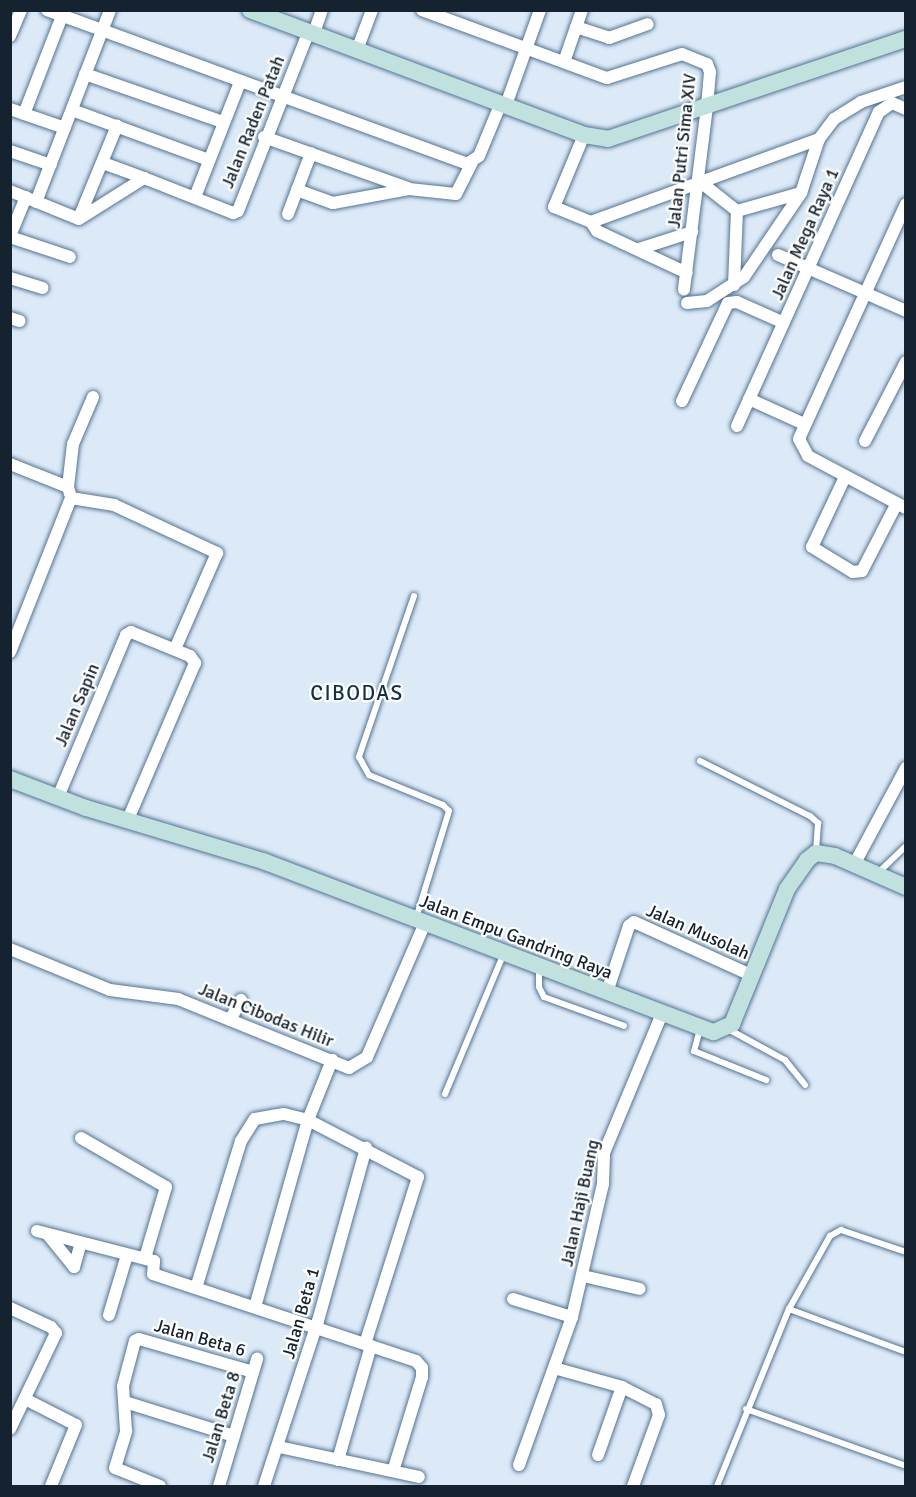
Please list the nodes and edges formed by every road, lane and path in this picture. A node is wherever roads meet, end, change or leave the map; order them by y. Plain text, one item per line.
1 (21, 10) edge
2 (47, 10) edge
3 (110, 10) edge
4 (250, 10) edge
5 (322, 10) edge
6 (372, 10) edge
7 (422, 10) edge
8 (582, 10) edge
9 (540, 11) edge
10 (62, 16) junction
11 (648, 24) dead end
12 (576, 27) junction
13 (102, 30) junction
14 (10, 36) edge
15 (309, 36) junction
16 (906, 39) edge
17 (525, 49) junction
18 (357, 50) junction
19 (564, 62) junction
20 (85, 74) junction
21 (240, 82) junction
22 (906, 87) edge
23 (281, 96) junction
24 (503, 104) junction
25 (707, 107) junction
26 (10, 109) edge
27 (906, 109) edge
28 (72, 110) junction
29 (24, 114) junction
30 (224, 122) junction
31 (117, 126) junction
32 (64, 128) junction
33 (584, 135) junction
34 (264, 137) junction
35 (819, 139) junction
36 (10, 151) edge
37 (311, 153) junction
38 (209, 160) junction
39 (103, 162) junction
40 (472, 163) junction
41 (51, 165) junction
42 (144, 178) junction
43 (698, 180) junction
44 (409, 189) junction
45 (297, 190) junction
46 (10, 191) edge
47 (801, 193) junction
48 (195, 197) junction
49 (31, 200) junction
50 (906, 204) edge
51 (737, 211) junction
52 (288, 214) dead end
53 (79, 219) junction
54 (591, 222) junction
55 (692, 232) junction
56 (10, 236) edge
57 (639, 249) junction
58 (778, 255) dead end
59 (70, 258) dead end
60 (809, 269) junction
61 (687, 273) junction
62 (10, 278) edge
63 (734, 285) junction
64 (42, 288) dead end
65 (684, 290) dead end
66 (867, 294) junction
67 (687, 303) dead end
68 (906, 311) edge
69 (784, 323) junction
70 (906, 362) edge
71 (93, 396) dead end
72 (749, 399) junction
73 (682, 401) dead end
74 (804, 424) junction
75 (736, 426) dead end
76 (865, 441) dead end
77 (10, 464) edge
78 (845, 477) junction
79 (70, 492) junction
80 (901, 506) edge
81 (414, 596) dead end
82 (175, 649) junction
83 (10, 652) edge
84 (700, 761) dead end
85 (906, 768) edge
86 (10, 779) edge
87 (58, 797) junction
88 (128, 819) junction
89 (906, 846) edge
90 (816, 853) junction
91 (855, 863) junction
92 (878, 874) junction
93 (906, 887) edge
94 (420, 921) junction
95 (10, 949) edge
96 (504, 953) junction
97 (539, 966) junction
98 (751, 975) junction
99 (607, 992) junction
100 (241, 1000) dead end
101 (662, 1014) junction
102 (230, 1020) junction
103 (624, 1026) dead end
104 (700, 1028) junction
105 (727, 1029) junction
106 (332, 1060) junction
107 (766, 1080) dead end
108 (805, 1085) dead end
109 (446, 1094) dead end
110 (308, 1120) junction
111 (81, 1138) dead end
112 (366, 1148) junction
113 (81, 1243) junction
114 (906, 1252) edge
115 (126, 1255) junction
116 (145, 1258) junction
117 (583, 1276) junction
118 (196, 1288) junction
119 (640, 1289) dead end
120 (513, 1299) dead end
121 (255, 1307) junction
122 (10, 1308) edge
123 (789, 1309) junction
124 (109, 1315) dead end
125 (572, 1317) junction
126 (315, 1328) junction
127 (368, 1345) junction
128 (906, 1352) edge
129 (257, 1359) dead end
130 (554, 1368) junction
131 (253, 1372) junction
132 (622, 1387) junction
133 (26, 1399) junction
134 (124, 1402) junction
135 (746, 1409) junction
136 (10, 1429) edge
137 (234, 1436) junction
138 (279, 1447) junction
139 (598, 1455) dead end
140 (338, 1460) junction
141 (519, 1465) dead end
142 (906, 1466) edge
143 (393, 1471) junction
144 (419, 1477) dead end
145 (123, 1481) edge
146 (51, 1486) edge
147 (160, 1486) edge
148 (219, 1486) edge
149 (264, 1486) edge
150 (633, 1486) edge
151 (717, 1486) edge

1 - 14 street
2 - 10 street
3 - 13 street
4 - 15 street
5 - 15 street, Jalan Raden Patah
6 - 18 street
7 - 17 street, Jalan Putri Sima XIV
8 - 12 street
9 - 17 street
10 - 13 street
10 - 29 street
11 - 12 street
12 - 19 street
13 - 20 street
13 - 21 street
15 - 18 street
15 - 23 street, Jalan Raden Patah
16 - 25 street
17 - 19 street, Jalan Putri Sima XIV
17 - 24 street
18 - 24 street
19 - 25 street, Jalan Putri Sima XIV
20 - 28 street
20 - 30 street
21 - 23 street
21 - 30 street
22 - 35 street
23 - 34 street, Jalan Raden Patah
23 - 40 street
24 - 33 street
24 - 40 street
25 - 33 street
25 - 43 street, Jalan Putri Sima XIV
26 - 29 street
27 - 60 street, Jalan Mega Raya 1
28 - 31 street
28 - 32 street
29 - 32 street
30 - 38 street
31 - 38 street
31 - 39 street
32 - 41 street
33 - 54 street
34 - 37 street
34 - 48 street, Jalan Raden Patah
35 - 43 street
35 - 47 street
36 - 41 street
37 - 44 street
37 - 45 street
38 - 48 street
39 - 42 street
39 - 53 street
40 - 44 street
41 - 49 street
42 - 48 street
42 - 53 street
43 - 51 street
43 - 54 street
43 - 55 street, Jalan Putri Sima XIV
44 - 45 street
45 - 52 street
46 - 49 street
47 - 51 street
47 - 63 street
49 - 53 street
49 - 56 street
50 - 66 street
51 - 63 street
54 - 57 street
55 - 57 street
55 - 61 street, Jalan Putri Sima XIV
56 - 59 street
57 - 61 street
58 - 60 street
60 - 66 street
60 - 69 street, Jalan Mega Raya 1
61 - 65 street, Jalan Putri Sima XIV
62 - 64 street
63 - 67 street
66 - 68 street
66 - 74 street
69 - 72 street, Jalan Mega Raya 1
69 - 73 street
70 - 76 street
71 - 79 street
72 - 74 street
72 - 75 street, Jalan Mega Raya 1
74 - 78 street
77 - 79 street
78 - 80 street
78 - 80 street
79 - 82 street
79 - 83 street
81 - 94 lane
82 - 87 street, Jalan Sapin
82 - 88 street
84 - 90 lane
85 - 91 street
86 - 87 street, Jalan Empu Gandring Raya
87 - 88 street, Jalan Empu Gandring Raya
88 - 94 street, Jalan Empu Gandring Raya
89 - 92 lane
90 - 91 street
90 - 98 street
91 - 92 street
92 - 93 street
94 - 96 street, Jalan Empu Gandring Raya
94 - 106 street, Jalan Cibodas Hilir
95 - 102 street, Jalan Cibodas Hilir
96 - 97 street, Jalan Empu Gandring Raya
96 - 109 lane
97 - 99 street, Jalan Empu Gandring Raya
97 - 103 lane
98 - 99 street, Jalan Musolah
98 - 105 street
99 - 101 street, Jalan Empu Gandring Raya
100 - 102 street
101 - 104 street, Jalan Empu Gandring Raya
101 - 117 street, Jalan Haji Buang
102 - 106 street, Jalan Cibodas Hilir
104 - 105 street, Jalan Empu Gandring Raya
104 - 107 lane
105 - 108 lane
106 - 110 street
110 - 112 street
110 - 118 street
110 - 121 street
111 - 116 street
112 - 126 street, Jalan Beta 1
112 - 127 street
113 - 113 street
113 - 115 street
114 - 123 lane
115 - 116 street
115 - 124 street
116 - 118 street
117 - 119 street
117 - 125 street, Jalan Haji Buang
118 - 121 street
120 - 125 street
121 - 126 street
122 - 133 street
123 - 128 lane
123 - 135 lane
125 - 130 street, Jalan Haji Buang
126 - 127 street
126 - 138 street, Jalan Beta 1
127 - 140 street
127 - 143 street
129 - 131 street, Jalan Beta 8
130 - 132 street
130 - 141 street, Jalan Haji Buang
131 - 134 street, Jalan Beta 6
131 - 137 street, Jalan Beta 8
132 - 139 street
132 - 150 street
133 - 136 street
133 - 146 street
134 - 137 street
134 - 145 street
135 - 142 lane
135 - 151 lane
137 - 148 street, Jalan Beta 8
138 - 140 street
138 - 149 street, Jalan Beta 1
140 - 143 street
143 - 144 street
145 - 147 street

